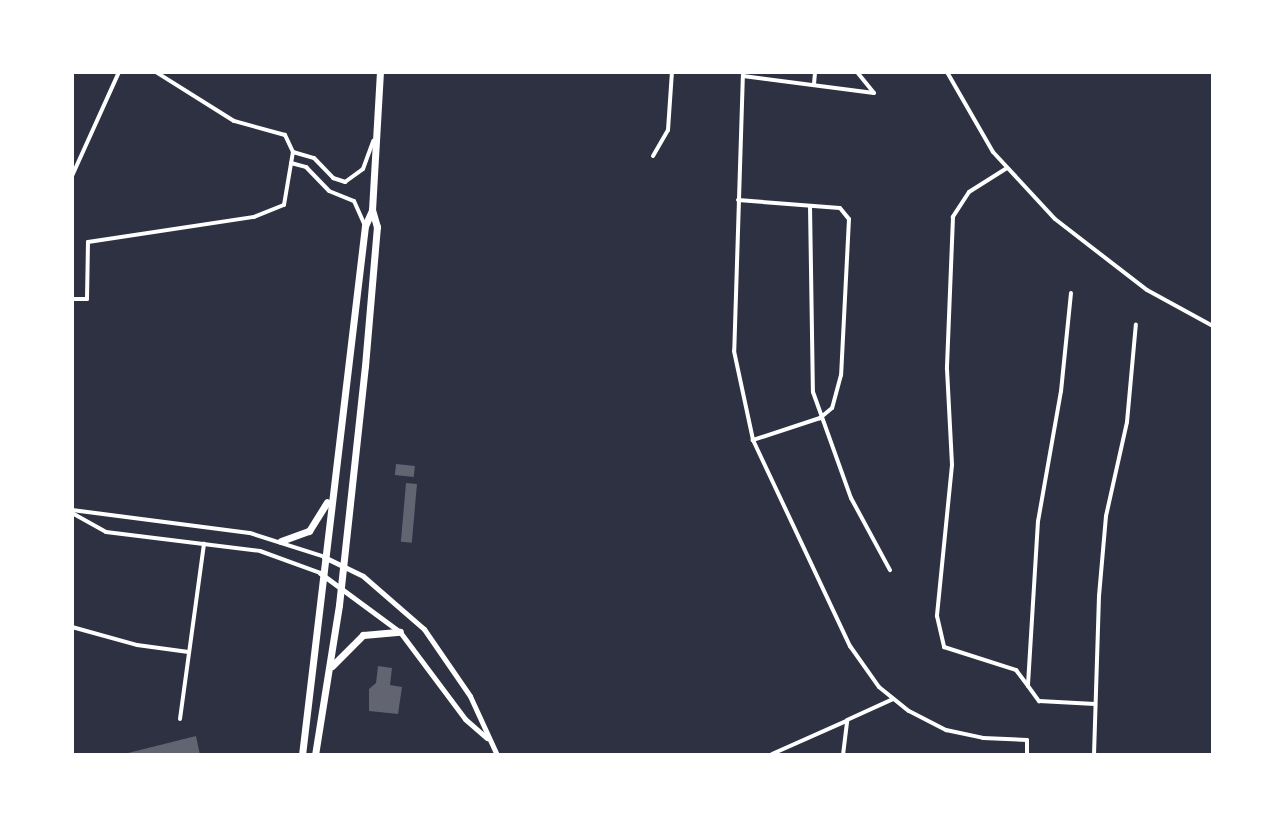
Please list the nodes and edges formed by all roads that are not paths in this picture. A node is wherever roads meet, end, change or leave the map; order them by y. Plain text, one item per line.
1 (119, 72) edge
2 (156, 72) edge
3 (380, 72) edge
4 (672, 72) edge
5 (815, 72) edge
6 (857, 72) edge
7 (947, 72) edge
8 (743, 74) edge
9 (814, 84) junction
10 (377, 132) junction
11 (293, 152) junction
12 (653, 156) dead end
13 (291, 163) junction
14 (1007, 168) junction
15 (72, 176) edge
16 (738, 200) junction
17 (810, 206) junction
18 (372, 210) junction
19 (365, 226) junction
20 (1071, 293) dead end
21 (72, 299) edge
22 (1136, 324) dead end
23 (1213, 326) edge
24 (820, 418) junction
25 (753, 440) junction
26 (330, 497) junction
27 (72, 511) edge
28 (281, 541) junction
29 (204, 544) junction
30 (322, 556) junction
31 (344, 566) junction
32 (890, 570) dead end
33 (320, 573) junction
34 (341, 587) junction
35 (72, 627) edge
36 (400, 632) junction
37 (189, 652) junction
38 (330, 672) junction
39 (1028, 686) junction
40 (893, 699) junction
41 (1095, 704) junction
42 (180, 719) dead end
43 (847, 720) junction
44 (487, 739) junction
45 (772, 754) edge
46 (302, 755) edge
47 (315, 755) edge
48 (497, 755) edge
49 (843, 755) edge
50 (1027, 755) edge
51 (1094, 755) edge

1 - 15 street
2 - 11 street
3 - 10 main road
4 - 12 street
5 - 9 street
6 - 9 street
7 - 14 street
8 - 9 street
8 - 16 street
10 - 11 street
10 - 18 main road
11 - 13 street
13 - 19 street
13 - 21 street
14 - 23 street
14 - 39 street
16 - 17 street
16 - 25 street
17 - 24 street
17 - 24 street
18 - 19 main road
18 - 31 main road
19 - 26 main road
20 - 39 street
22 - 41 street
24 - 25 street
24 - 32 street
25 - 40 street
26 - 28 main road
26 - 30 main road
27 - 28 street
27 - 29 street
28 - 30 street
29 - 33 street
29 - 37 street
30 - 31 street
30 - 33 main road
31 - 34 main road
31 - 44 street
33 - 34 street
33 - 46 main road
34 - 36 street
34 - 38 main road
35 - 37 street
36 - 38 main road
36 - 44 street
37 - 42 street
38 - 47 main road
39 - 41 street
40 - 43 street
40 - 50 street
41 - 51 street
43 - 45 street
43 - 49 street
44 - 48 street

